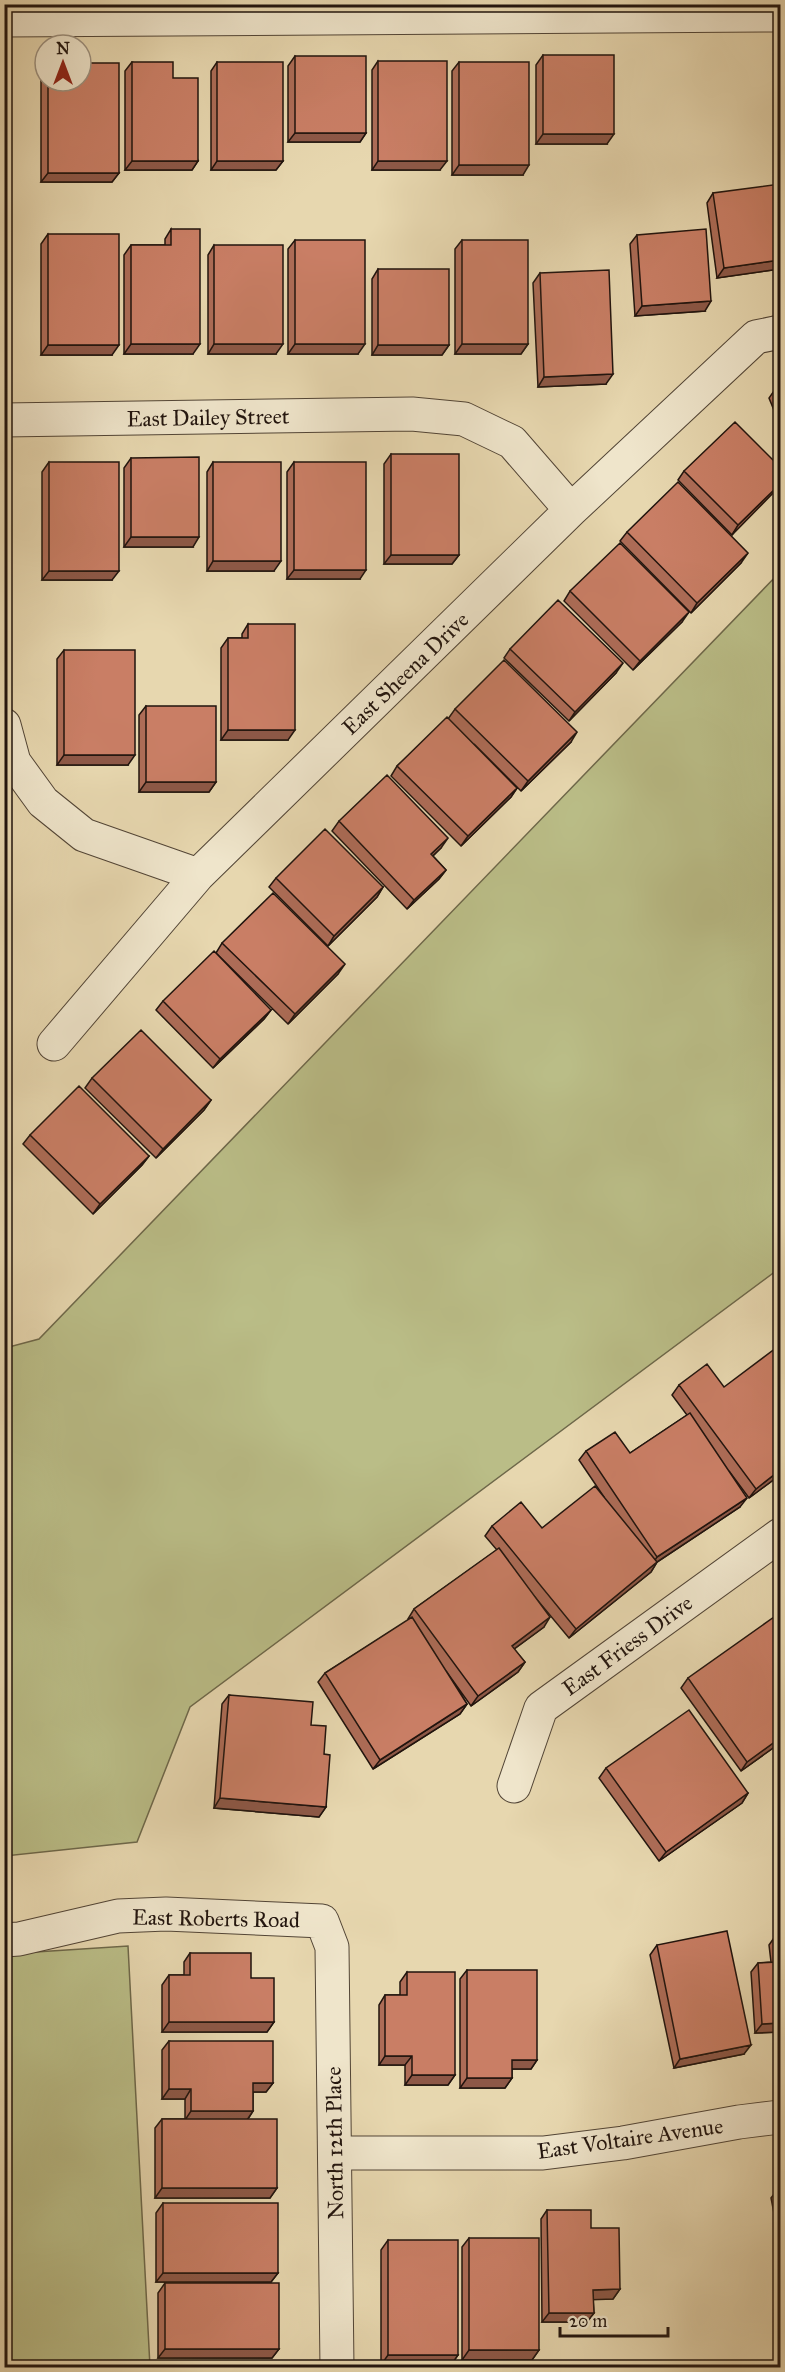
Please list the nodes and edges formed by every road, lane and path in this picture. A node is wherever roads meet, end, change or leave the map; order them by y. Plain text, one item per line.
1 (780, 15) edge
2 (4, 20) edge
3 (780, 332) edge
4 (4, 420) edge
5 (571, 510) junction
6 (4, 725) edge
7 (198, 875) junction
8 (54, 1044) dead end
9 (780, 1535) edge
10 (514, 1786) dead end
11 (322, 1921) joint
12 (4, 1940) edge
13 (780, 2117) edge
14 (335, 2153) junction
15 (337, 2367) edge

1 - 2 street
3 - 5 street, East Sheena Drive
4 - 5 street, East Dailey Street
5 - 7 street, East Sheena Drive
6 - 7 street
7 - 8 street, East Sheena Drive
9 - 10 street, East Friess Drive
11 - 12 street, East Roberts Road
11 - 14 street, North 12th Place
13 - 14 street, East Voltaire Avenue
14 - 15 street, North 12th Place

